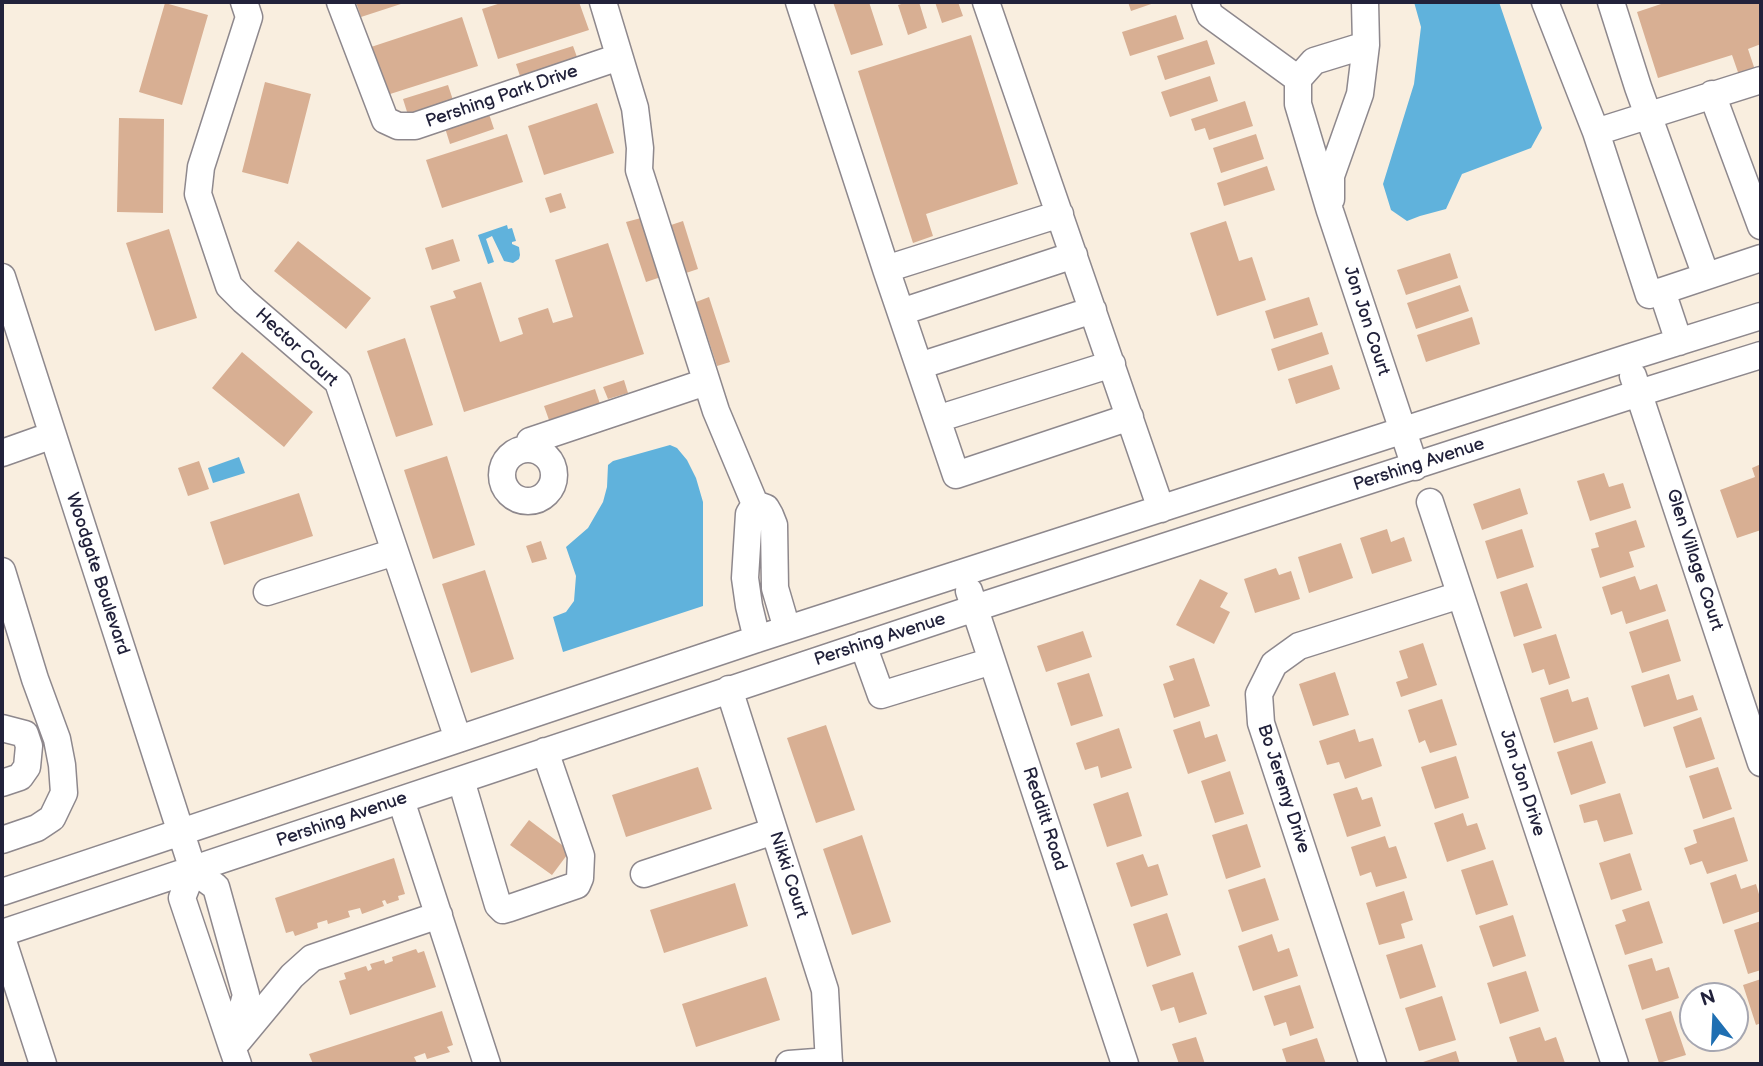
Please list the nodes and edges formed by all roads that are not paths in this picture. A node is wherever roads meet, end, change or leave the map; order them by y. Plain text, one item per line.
1 (244, 2) edge
2 (340, 2) edge
3 (603, 2) edge
4 (799, 2) edge
5 (986, 2) edge
6 (1205, 2) edge
7 (1365, 2) edge
8 (1545, 2) edge
9 (1611, 2) edge
10 (1366, 45) junction
11 (619, 57) junction
12 (1298, 79) junction
13 (1761, 80) edge
14 (1712, 94) junction
15 (1649, 114) junction
16 (1596, 132) junction
17 (1330, 211) junction
18 (1060, 215) junction
19 (1761, 226) edge
20 (1074, 255) junction
21 (1761, 258) edge
22 (886, 269) junction
23 (1706, 276) junction
24 (2, 277) edge
25 (1662, 291) junction
26 (1093, 310) junction
27 (901, 312) junction
28 (1761, 316) edge
29 (1679, 342) junction
30 (1761, 355) edge
31 (1627, 358) junction
32 (1112, 364) junction
33 (919, 366) junction
34 (706, 382) junction
35 (1639, 393) junction
36 (1130, 417) junction
37 (937, 419) junction
38 (1402, 430) junction
39 (53, 435) junction
40 (533, 449) dead end
41 (2, 453) edge
42 (1415, 467) junction
43 (1430, 502) dead end
44 (755, 504) junction
45 (1161, 509) junction
46 (395, 552) junction
47 (746, 563) junction
48 (774, 564) junction
49 (2, 571) edge
50 (963, 573) junction
51 (267, 592) dead end
52 (1460, 595) junction
53 (975, 608) junction
54 (788, 629) junction
55 (757, 639) junction
56 (863, 645) junction
57 (992, 661) junction
58 (35, 679) junction
59 (729, 689) junction
60 (6, 728) edge
61 (457, 739) junction
62 (545, 751) junction
63 (1761, 763) edge
64 (461, 780) junction
65 (2, 783) edge
66 (401, 800) junction
67 (774, 831) junction
68 (181, 832) junction
69 (2, 840) edge
70 (193, 870) junction
71 (644, 874) dead end
72 (2, 892) edge
73 (439, 915) junction
74 (2, 936) edge
75 (235, 1056) edge
76 (829, 1062) edge
77 (43, 1064) edge
78 (487, 1064) edge
79 (789, 1064) edge
80 (1125, 1064) edge
81 (1373, 1064) edge
82 (1615, 1064) edge

1 - 46 street, Hector Court
2 - 11 street, Pershing Park Drive
3 - 11 street
4 - 22 street
5 - 18 street
6 - 12 street
7 - 10 street, Jon Jon Court
8 - 16 street
9 - 15 street
10 - 12 street
10 - 17 street, Jon Jon Court
11 - 34 street
12 - 17 street, Jon Jon Court
13 - 14 street
14 - 15 street
14 - 19 street
15 - 16 street
15 - 23 street
16 - 25 street
17 - 38 street, Jon Jon Court
18 - 20 street
18 - 22 street
20 - 26 street
20 - 27 street
21 - 23 street
22 - 27 street
23 - 25 street
24 - 39 street, Woodgate Boulevard
25 - 29 street
26 - 32 street
26 - 33 street
27 - 33 street
28 - 29 street
29 - 31 street
30 - 35 street, Pershing Avenue
31 - 35 street, Glen Village Court
31 - 38 street
32 - 36 street
32 - 37 street
33 - 37 street
34 - 40 street
34 - 44 street
35 - 42 street, Pershing Avenue
35 - 63 street, Glen Village Court
36 - 37 street
36 - 45 street
38 - 42 street, Jon Jon Court
38 - 45 street
39 - 41 street
39 - 68 street, Woodgate Boulevard
42 - 53 street, Pershing Avenue
43 - 52 street, Jon Jon Drive
44 - 47 street
44 - 48 street
45 - 50 street
46 - 51 street
46 - 61 street, Hector Court
47 - 48 street
47 - 55 street
48 - 54 street
49 - 58 street
50 - 53 street, Redditt Road
50 - 54 street
52 - 81 street, Bo Jeremy Drive
52 - 82 street, Jon Jon Drive
53 - 56 street, Pershing Avenue
53 - 57 street, Redditt Road
54 - 55 street
55 - 61 street
56 - 57 street
56 - 59 street, Pershing Avenue
57 - 80 street, Redditt Road
58 - 60 street
58 - 69 street
59 - 62 street, Pershing Avenue
59 - 67 street, Nikki Court
60 - 65 street
61 - 68 street
62 - 64 street, Pershing Avenue
62 - 64 street
64 - 66 street, Pershing Avenue
66 - 70 street, Pershing Avenue
66 - 73 street
67 - 71 street
67 - 76 street, Nikki Court
68 - 70 street, Woodgate Boulevard
68 - 72 street
70 - 74 street, Pershing Avenue
70 - 75 street
70 - 75 street
73 - 75 street
73 - 78 street
74 - 77 street
76 - 79 street

